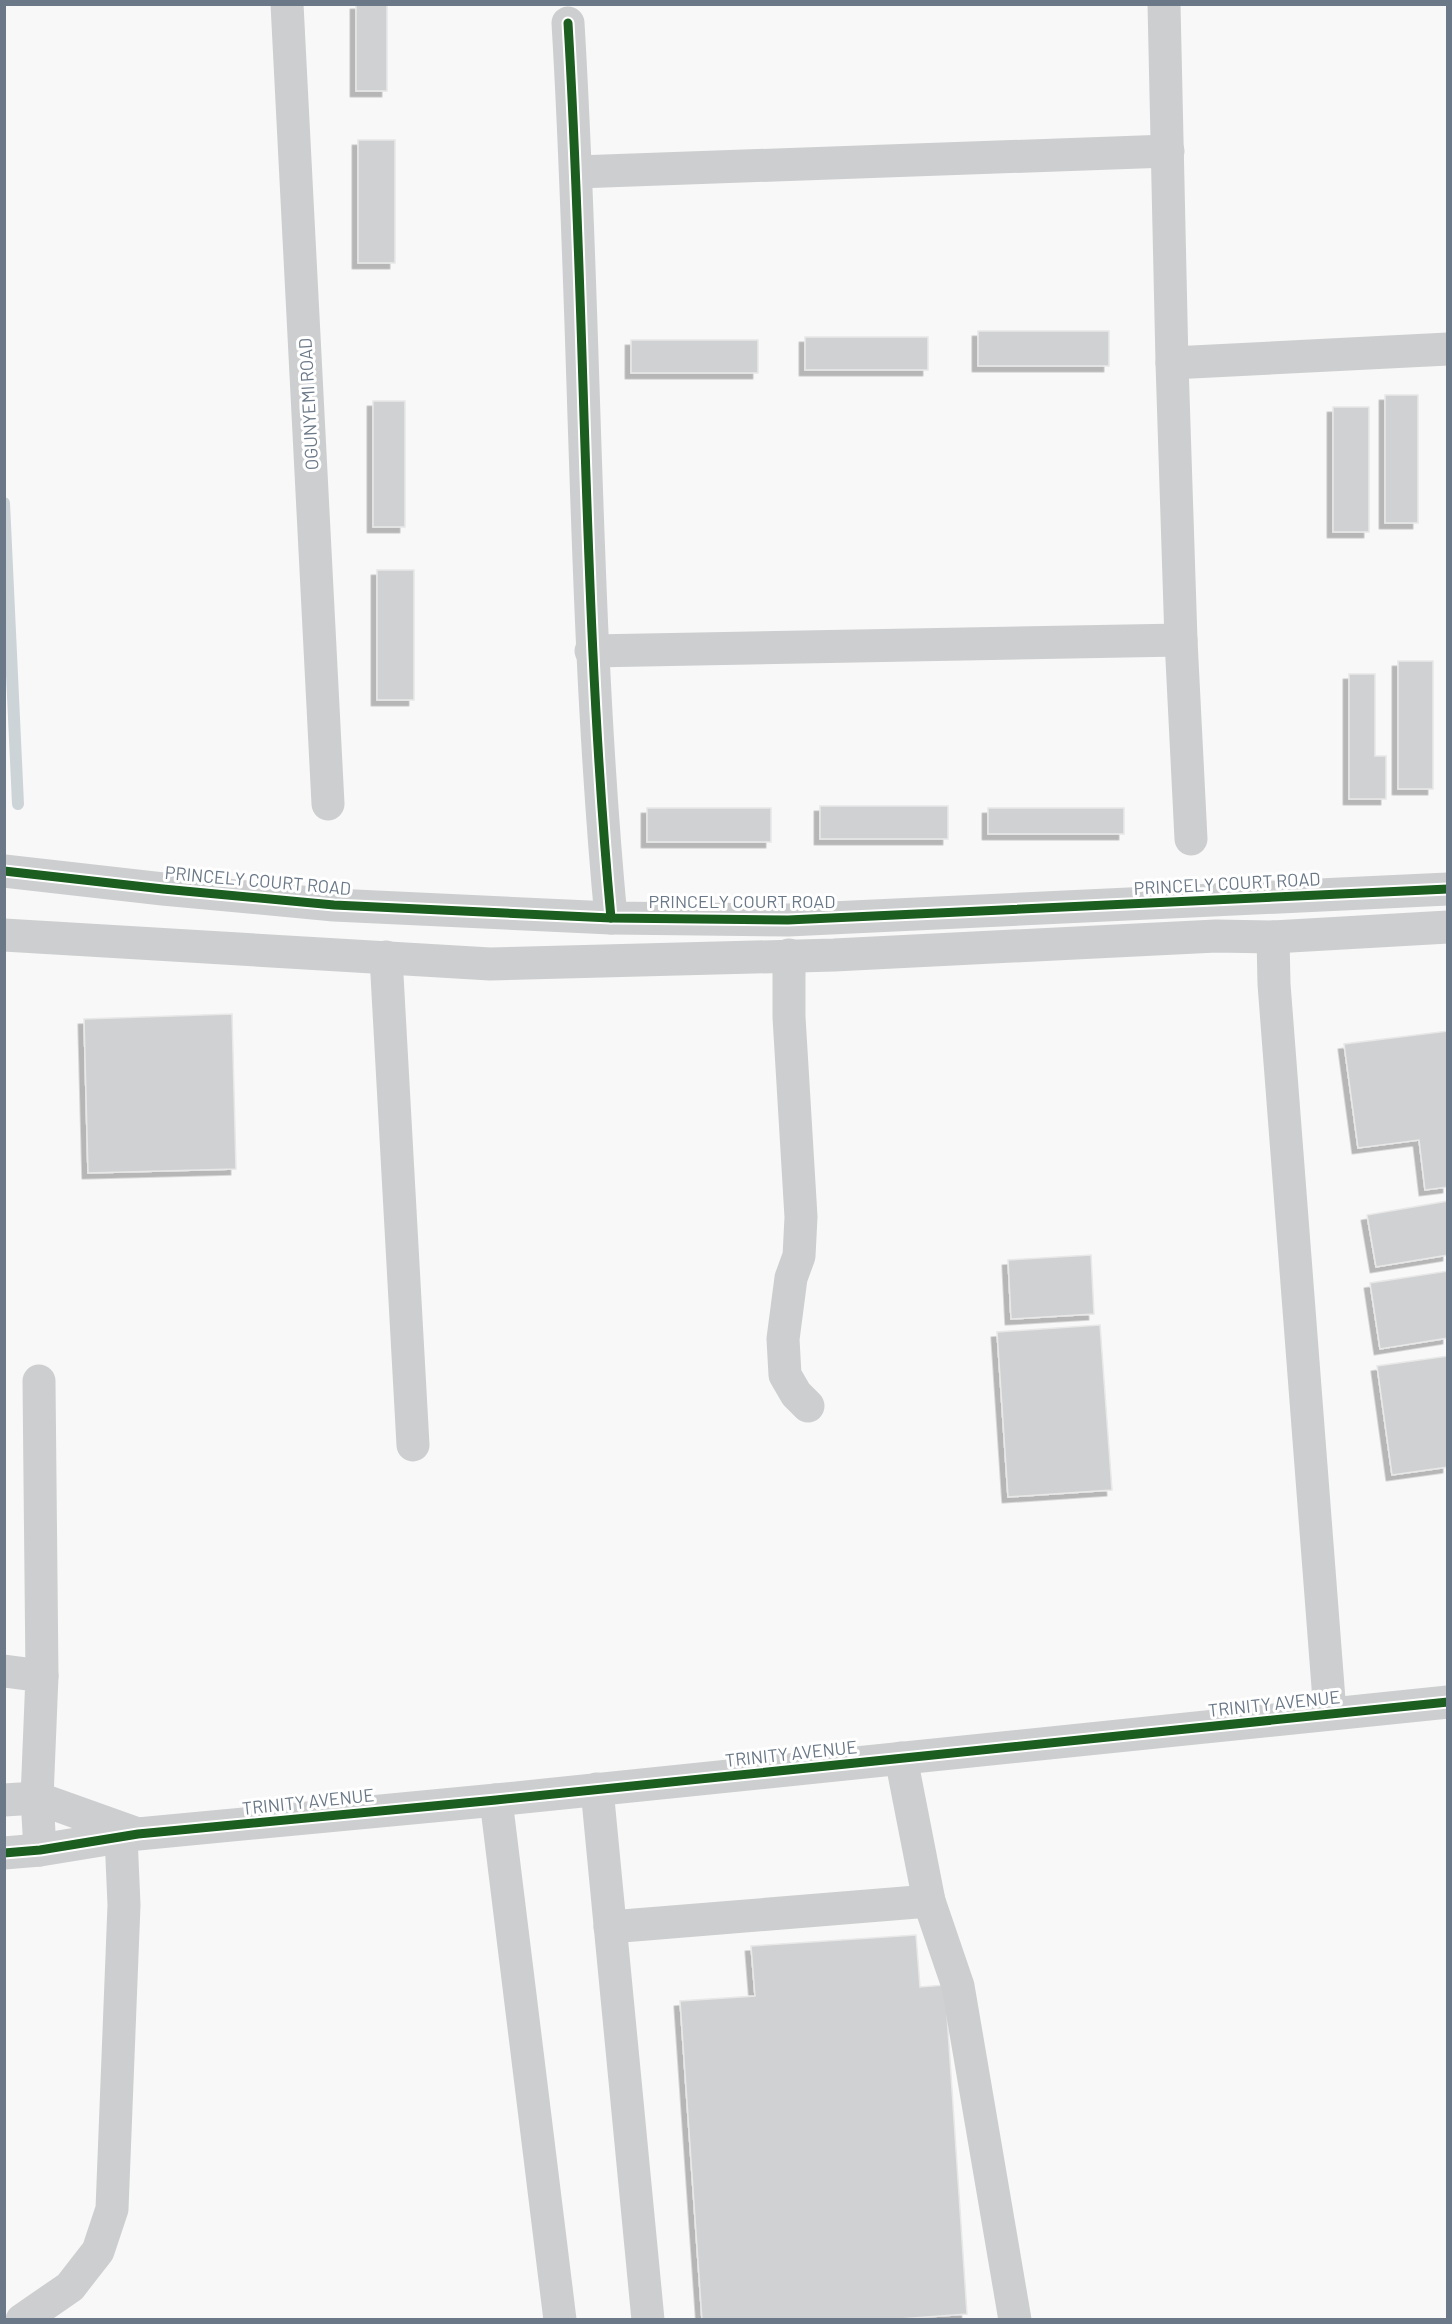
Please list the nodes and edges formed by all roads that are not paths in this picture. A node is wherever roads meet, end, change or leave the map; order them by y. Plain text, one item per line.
1 (287, 4) edge
2 (1164, 4) edge
3 (568, 23) dead end
4 (1168, 151) junction
5 (577, 172) junction
6 (1448, 349) edge
7 (1172, 363) junction
8 (1181, 640) junction
9 (591, 651) junction
10 (328, 804) dead end
11 (1191, 838) dead end
12 (4, 871) edge
13 (1448, 889) edge
14 (611, 918) junction
15 (1448, 927) edge
16 (4, 935) edge
17 (1273, 937) junction
18 (789, 955) junction
19 (386, 957) junction
20 (39, 1381) dead end
21 (808, 1406) dead end
22 (413, 1446) dead end
23 (4, 1671) edge
24 (42, 1676) junction
25 (1448, 1702) edge
26 (1330, 1713) junction
27 (901, 1758) junction
28 (597, 1789) junction
29 (37, 1798) junction
30 (4, 1800) edge
31 (496, 1800) junction
32 (129, 1835) junction
33 (40, 1850) junction
34 (4, 1853) edge
35 (929, 1901) junction
36 (610, 1927) junction
37 (22, 2319) edge
38 (560, 2319) edge
39 (648, 2319) edge
40 (1015, 2319) edge

1 - 10 street, OGUNYEMI ROAD
2 - 4 street
3 - 5 street
4 - 5 street
4 - 7 street
5 - 9 street
6 - 7 street
7 - 8 street
8 - 9 street
8 - 11 street
9 - 14 street
12 - 14 street, PRINCELY COURT ROAD
13 - 14 street, PRINCELY COURT ROAD
15 - 17 street
16 - 19 street
17 - 18 street
17 - 26 street
18 - 19 street
18 - 21 street
19 - 22 street
20 - 24 street
23 - 24 street
24 - 29 street
25 - 26 street, TRINITY AVENUE
26 - 27 street, TRINITY AVENUE
27 - 28 street, TRINITY AVENUE
27 - 35 street
28 - 31 street, TRINITY AVENUE
28 - 36 street
29 - 30 street
29 - 32 street
29 - 33 street
31 - 32 street, TRINITY AVENUE
31 - 38 street
32 - 33 street, TRINITY AVENUE
32 - 37 street
33 - 34 street, TRINITY AVENUE
35 - 36 street
35 - 40 street
36 - 39 street

